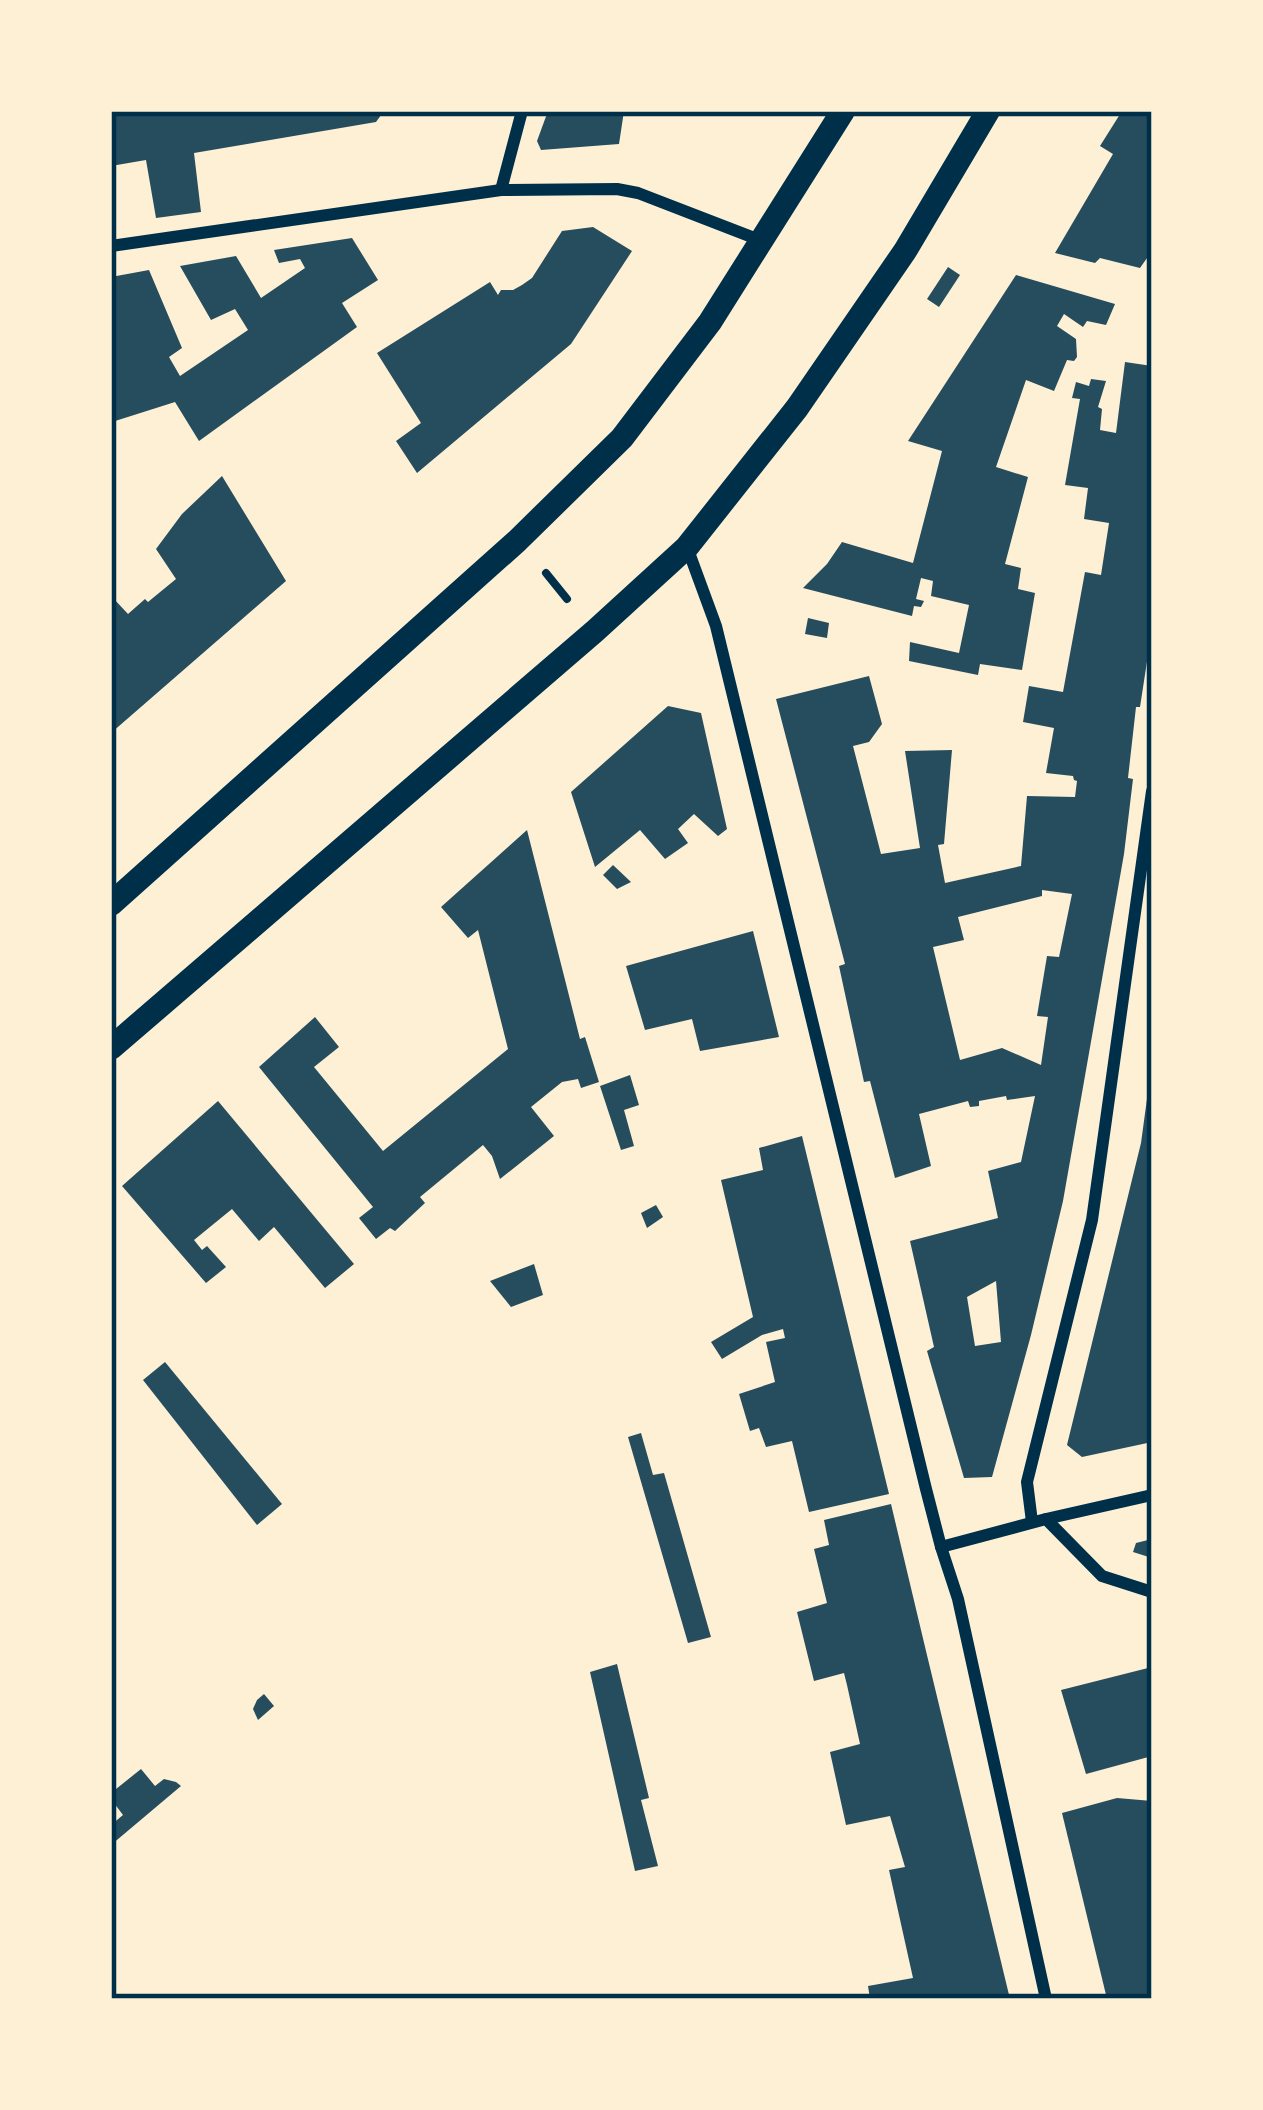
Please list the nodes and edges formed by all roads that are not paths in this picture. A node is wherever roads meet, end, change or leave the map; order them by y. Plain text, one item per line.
1 (522, 111) edge
2 (843, 111) edge
3 (988, 111) edge
4 (501, 190) junction
5 (763, 241) junction
6 (111, 246) edge
7 (687, 547) junction
8 (1152, 791) edge
9 (111, 904) edge
10 (111, 1048) edge
11 (1152, 1495) edge
12 (1039, 1521) junction
13 (940, 1547) junction
14 (1152, 1592) edge
15 (1046, 1999) edge

1 - 4 street
2 - 5 main road
3 - 7 main road
4 - 5 street
4 - 6 street
5 - 9 main road
7 - 10 main road
7 - 13 street
8 - 12 street
11 - 12 street
12 - 13 street
12 - 14 street
13 - 15 street

